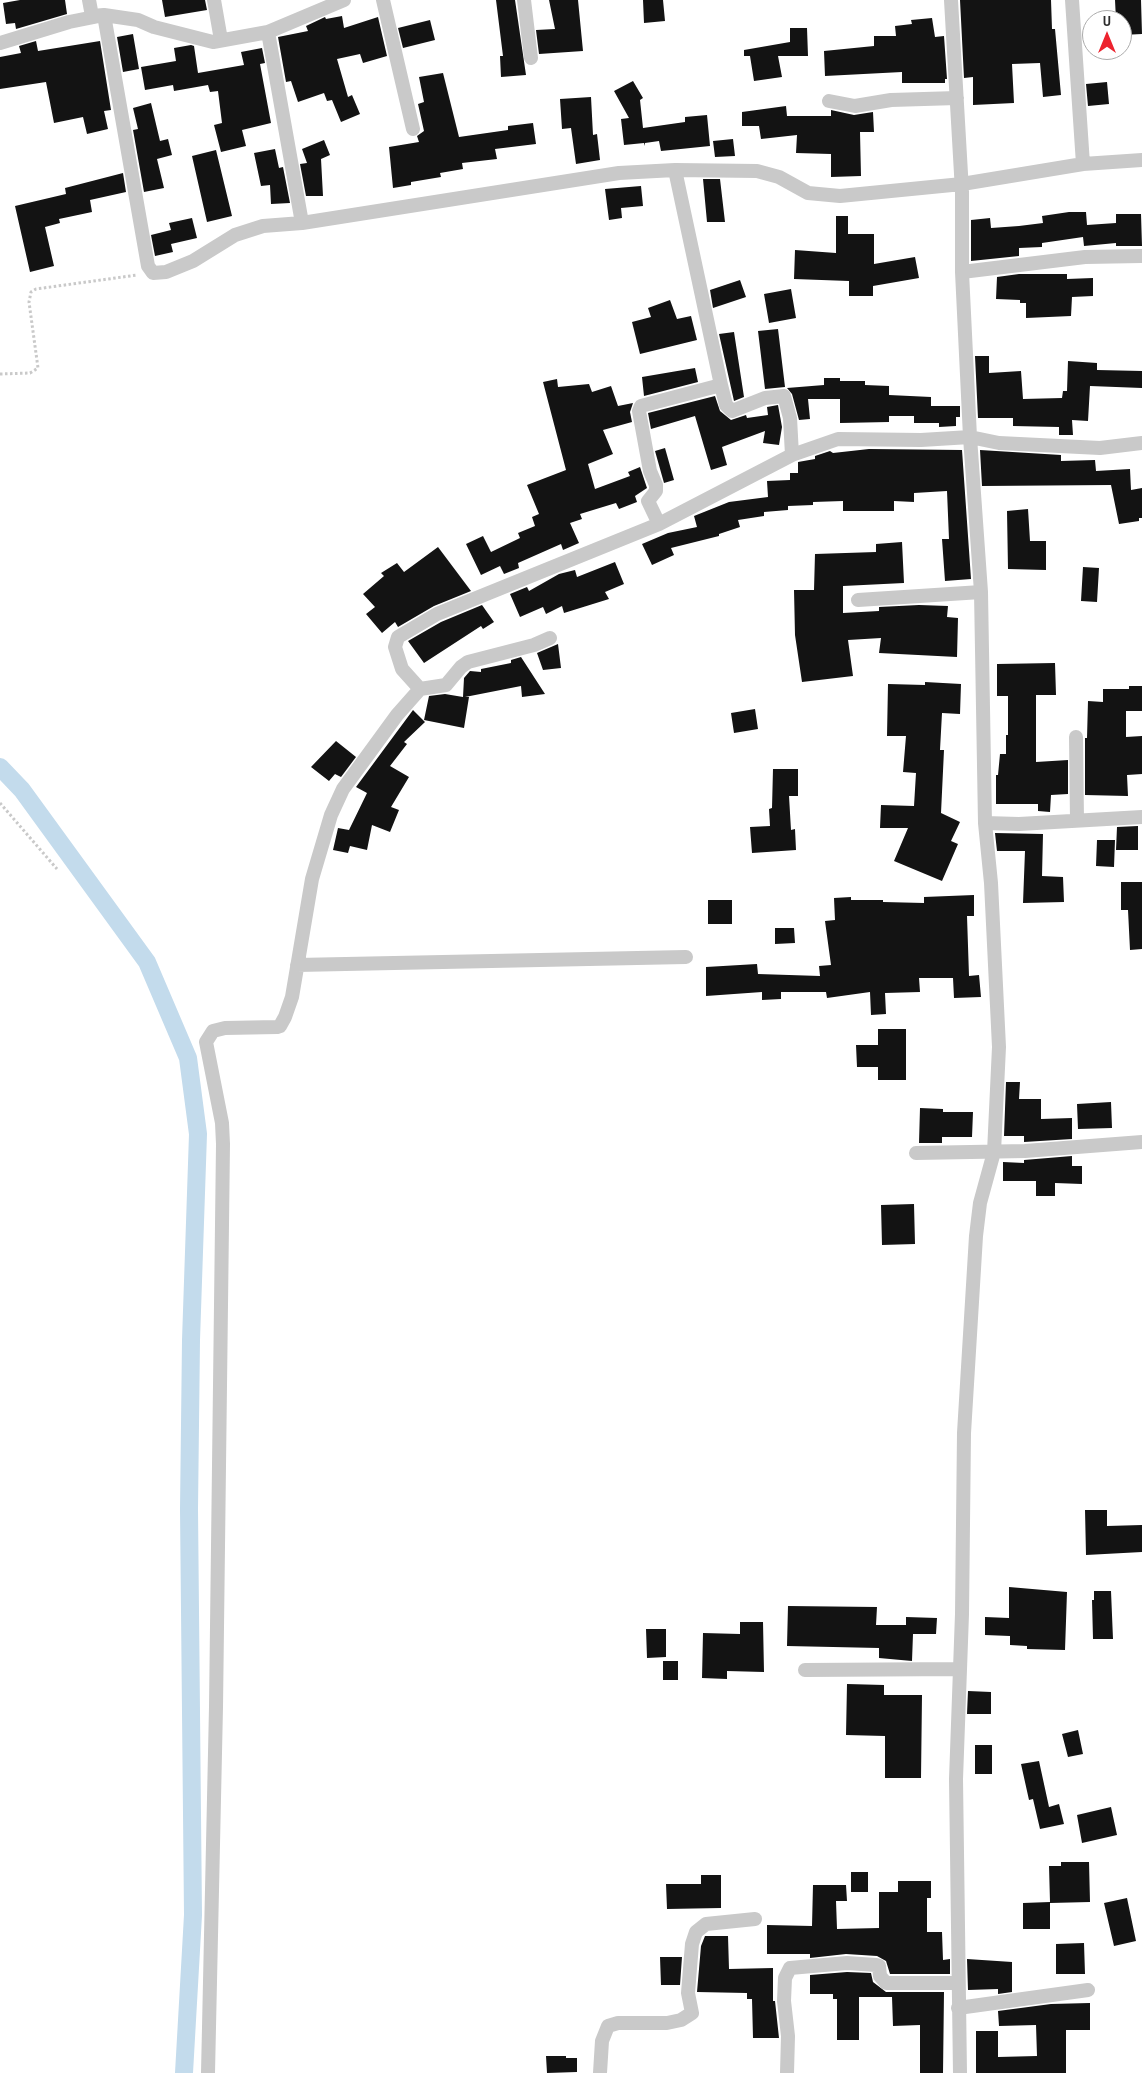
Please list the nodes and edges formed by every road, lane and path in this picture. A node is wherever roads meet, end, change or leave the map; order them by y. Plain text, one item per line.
1 (89, 0) edge
2 (214, 0) edge
3 (344, 0) edge
4 (383, 0) edge
5 (524, 0) edge
6 (951, 0) edge
7 (1072, 0) edge
8 (98, 16) junction
9 (268, 32) junction
10 (221, 40) junction
11 (0, 43) edge
12 (531, 58) dead end
13 (957, 98) junction
14 (829, 100) dead end
15 (413, 129) dead end
16 (1142, 160) edge
17 (1083, 164) junction
18 (675, 170) junction
19 (962, 184) junction
20 (302, 223) junction
21 (1142, 256) edge
22 (962, 272) junction
23 (153, 273) junction
24 (0, 374) edge
25 (721, 385) junction
26 (970, 437) junction
27 (1142, 443) edge
28 (792, 456) junction
29 (658, 524) junction
30 (981, 592) junction
31 (858, 600) dead end
32 (550, 638) dead end
33 (420, 689) junction
34 (1076, 737) dead end
35 (0, 803) edge
36 (1142, 816) edge
37 (1077, 820) junction
38 (985, 823) junction
39 (57, 870) dead end
40 (686, 957) dead end
41 (298, 964) junction
42 (1142, 1142) edge
43 (994, 1152) junction
44 (916, 1153) dead end
45 (960, 1669) junction
46 (805, 1670) dead end
47 (755, 1919) dead end
48 (957, 1983) junction
49 (1088, 1990) dead end
50 (958, 2008) junction
51 (208, 2073) edge
52 (600, 2073) edge
53 (787, 2073) edge
54 (960, 2073) edge

1 - 8 street
2 - 10 street
3 - 9 street
4 - 15 street
5 - 12 street
6 - 13 street
7 - 17 street
8 - 10 street
8 - 11 street
8 - 23 street
9 - 10 street
9 - 20 street
13 - 14 street
13 - 19 street
16 - 17 street
17 - 19 street
18 - 19 street
18 - 20 street
18 - 25 street
19 - 22 street
20 - 23 street
21 - 22 street
22 - 26 street
23 - 24 path
25 - 28 street
25 - 29 street
26 - 27 street
26 - 28 street
26 - 30 street
28 - 29 street
29 - 33 street
30 - 31 street
30 - 38 street
32 - 33 street
33 - 41 street
34 - 37 street
35 - 39 path
36 - 37 street
37 - 38 street
38 - 43 street
40 - 41 street
41 - 51 street
42 - 43 street
43 - 44 street
43 - 45 street
45 - 46 street
45 - 48 street
47 - 52 street
48 - 50 street
48 - 53 street
49 - 50 street
50 - 54 street

